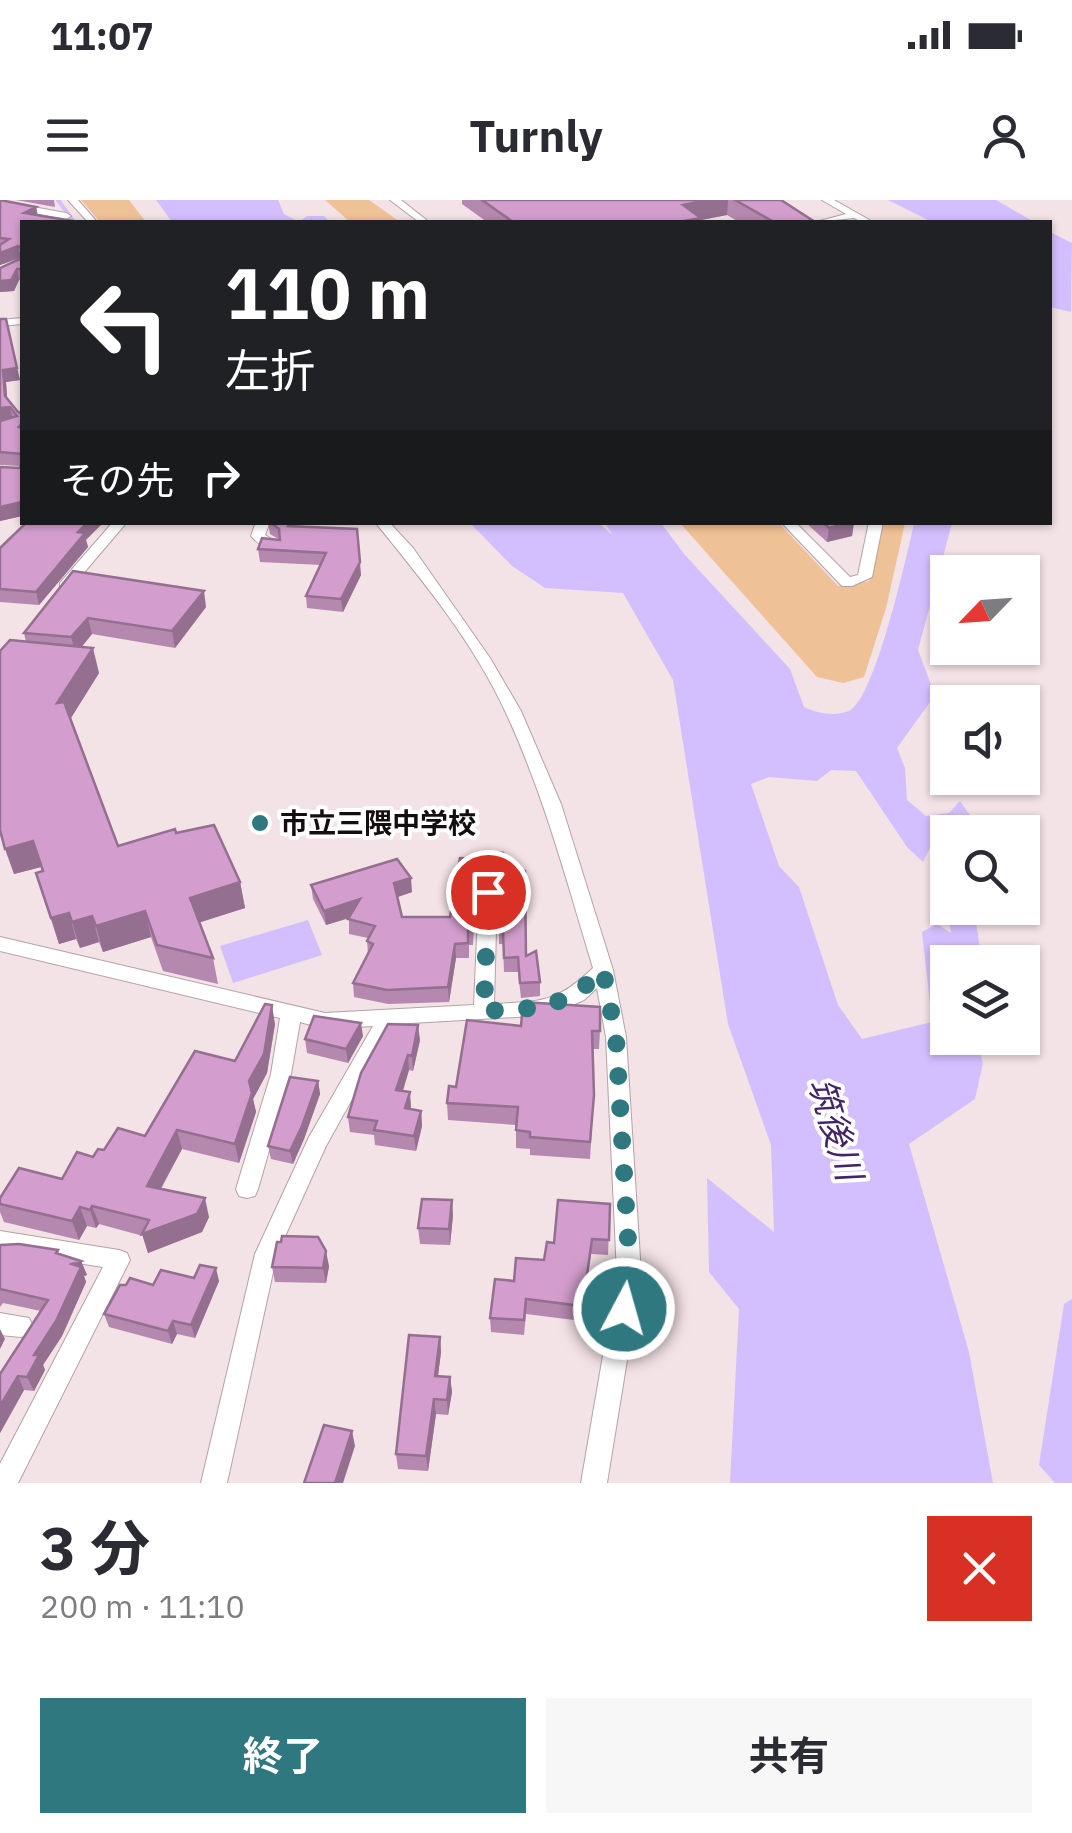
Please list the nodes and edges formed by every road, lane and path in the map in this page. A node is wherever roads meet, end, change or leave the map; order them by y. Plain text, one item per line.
1 (73, 200) edge
2 (394, 200) edge
3 (827, 200) edge
4 (0, 204) edge
5 (855, 215) junction
6 (66, 216) edge
7 (91, 220) edge
8 (421, 220) edge
9 (830, 220) edge
10 (864, 220) edge
11 (118, 525) edge
12 (262, 525) edge
13 (384, 525) edge
14 (790, 525) edge
15 (875, 525) edge
16 (274, 548) edge
17 (56, 597) edge
18 (488, 892) dead end
19 (0, 944) edge
20 (603, 970) junction
21 (484, 1011) junction
22 (291, 1014) junction
23 (388, 1017) junction
24 (247, 1188) dead end
25 (0, 1241) edge
26 (4, 1483) edge
27 (214, 1483) edge
28 (594, 1483) edge

1 - 7 street
2 - 8 street
3 - 5 street
4 - 6 street
5 - 9 street
5 - 10 street
11 - 17 street
12 - 16 street
13 - 20 street
14 - 15 street
18 - 21 street
19 - 22 street
20 - 21 street
20 - 28 street
21 - 23 street
22 - 23 street
22 - 24 street
23 - 27 street
25 - 26 street

